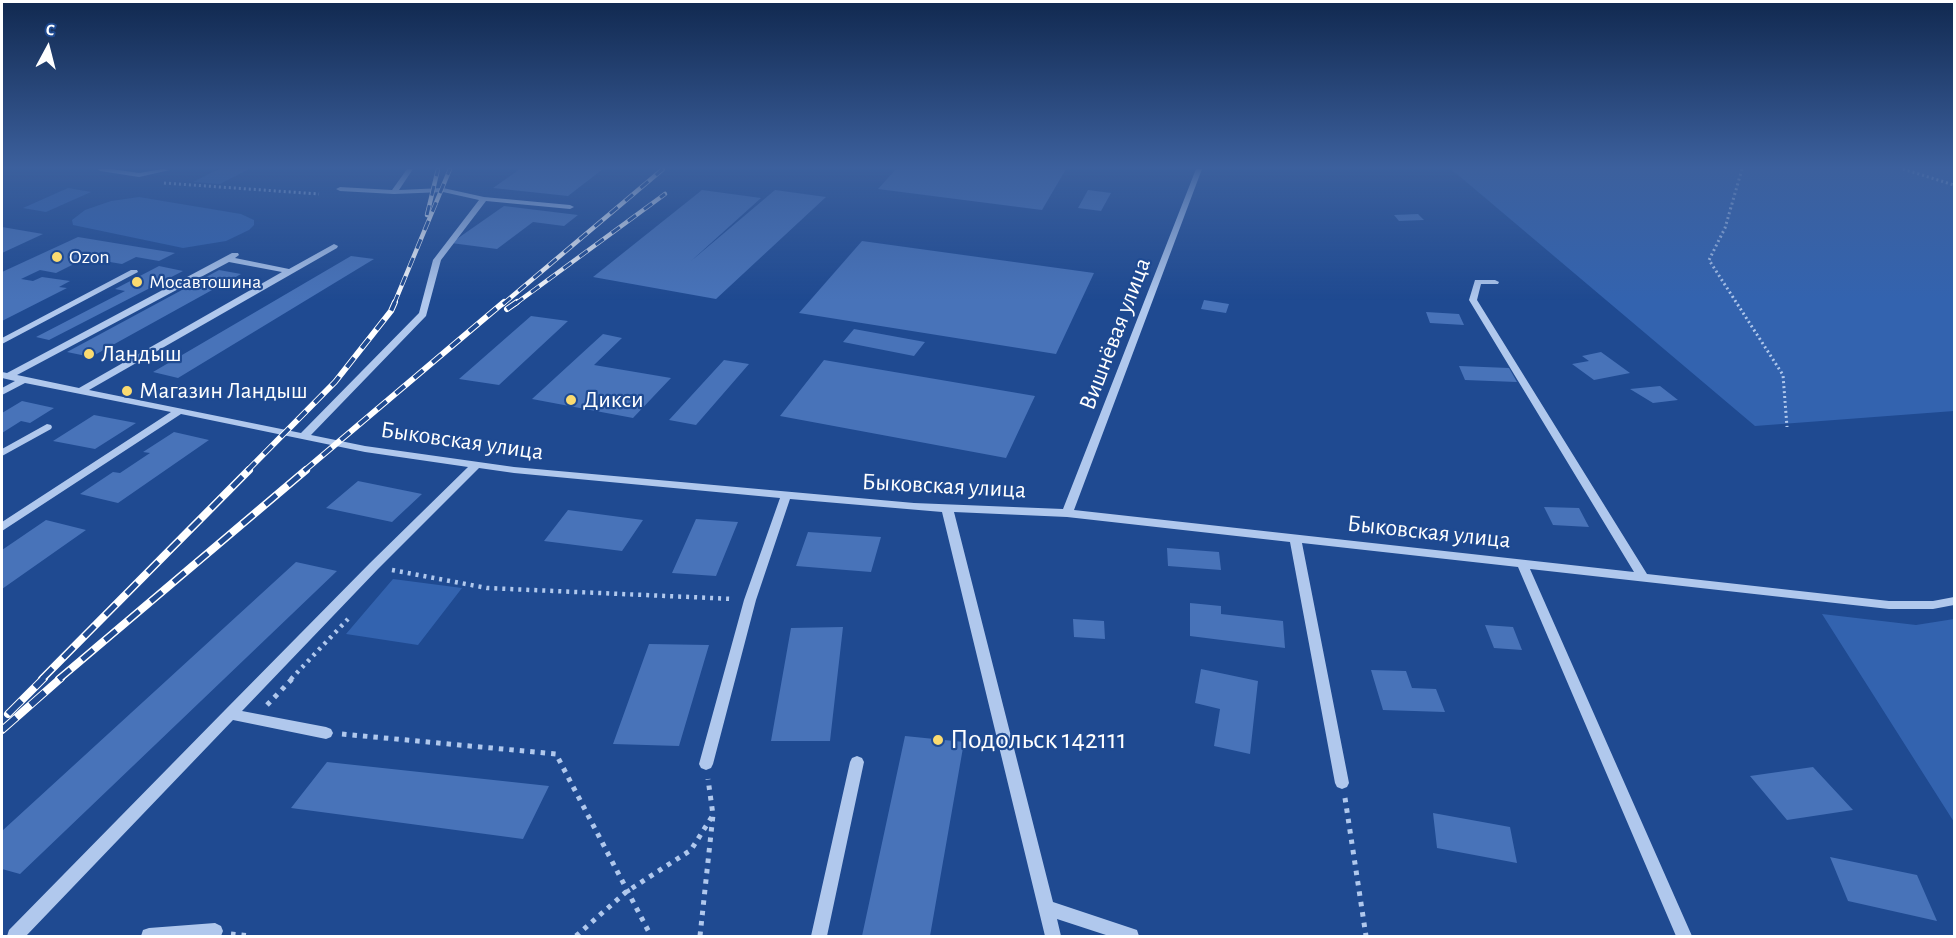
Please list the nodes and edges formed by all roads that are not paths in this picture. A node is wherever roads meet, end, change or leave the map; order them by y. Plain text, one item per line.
1 (473, 213) edge
2 (1182, 213) edge
3 (334, 246) dead end
4 (289, 271) junction
5 (134, 272) dead end
6 (1495, 282) dead end
7 (2, 341) edge
8 (5, 376) edge
9 (25, 379) junction
10 (80, 391) junction
11 (2, 392) edge
12 (177, 413) junction
13 (47, 427) dead end
14 (303, 437) junction
15 (2, 453) edge
16 (475, 466) junction
17 (786, 496) junction
18 (948, 508) junction
19 (1067, 513) junction
20 (2, 527) edge
21 (1295, 538) junction
22 (1522, 563) junction
23 (1643, 577) junction
24 (1954, 602) edge
25 (230, 714) junction
26 (326, 733) road end
27 (857, 762) dead end
28 (706, 764) road end
29 (1342, 783) road end
30 (1047, 908) junction
31 (214, 931) dead end
32 (15, 936) edge
33 (149, 936) edge
34 (819, 936) edge
35 (1053, 936) edge
36 (1131, 936) edge
37 (1684, 936) edge

1 - 14 street
2 - 19 street, Вишнёвая улица
3 - 4 street
4 - 8 street
4 - 10 street
5 - 7 street
6 - 23 street
8 - 9 street, Быковская улица
9 - 10 street, Быковская улица
9 - 11 street
10 - 12 street, Быковская улица
12 - 14 street, Быковская улица
12 - 20 street
13 - 15 street
14 - 16 street, Быковская улица
16 - 17 street, Быковская улица
16 - 25 street
17 - 18 street, Быковская улица
17 - 28 street
18 - 19 street, Быковская улица
18 - 30 street
19 - 21 street, Быковская улица
21 - 22 street, Быковская улица
21 - 29 street
22 - 23 street, Быковская улица
22 - 37 street
23 - 24 street, Быковская улица
25 - 26 street
25 - 32 street
27 - 34 street
30 - 35 street
30 - 36 street
31 - 33 street

